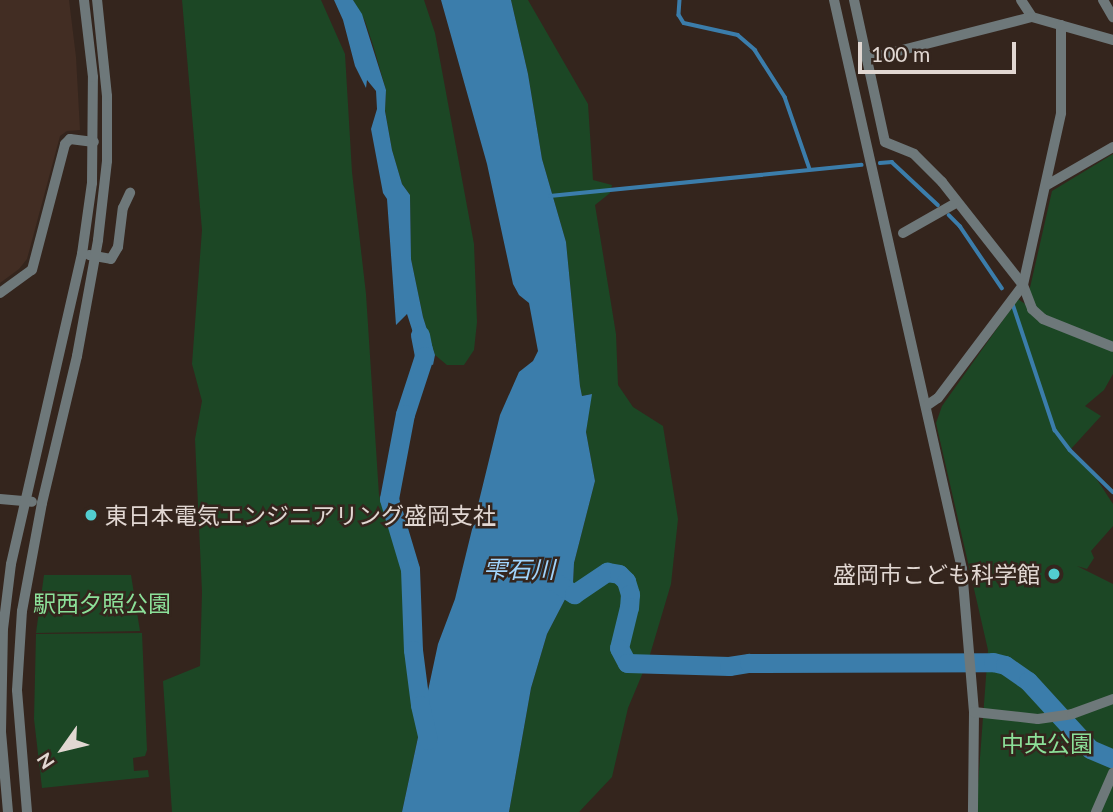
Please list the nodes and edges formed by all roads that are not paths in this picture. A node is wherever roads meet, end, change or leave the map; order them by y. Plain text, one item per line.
1 (84, 0) edge
2 (97, 0) edge
3 (834, 0) edge
4 (853, 0) edge
5 (1021, 0) edge
6 (1103, 0) edge
7 (1032, 17) junction
8 (1113, 18) edge
9 (1113, 23) edge
10 (1061, 25) junction
11 (1112, 39) edge
12 (867, 59) junction
13 (94, 142) junction
14 (1113, 147) edge
15 (1047, 185) junction
16 (130, 193) dead end
17 (957, 203) junction
18 (903, 233) dead end
19 (82, 254) junction
20 (95, 256) junction
21 (1023, 285) junction
22 (0, 293) edge
23 (1113, 347) edge
24 (926, 405) junction
25 (0, 499) edge
26 (25, 501) junction
27 (41, 503) junction
28 (1, 690) edge
29 (17, 690) junction
30 (1113, 699) edge
31 (974, 712) junction
32 (1113, 773) edge
33 (8, 812) edge
34 (27, 812) edge
35 (973, 812) edge
36 (1096, 812) edge

1 - 13 street
2 - 20 street
3 - 24 street
4 - 12 street
5 - 7 street
6 - 8 street
7 - 10 street
7 - 12 street
9 - 11 street
10 - 11 street
10 - 15 street
12 - 17 street
13 - 19 street
13 - 22 street
14 - 15 street
15 - 21 street
16 - 20 street
17 - 18 street
17 - 21 street
19 - 20 street
19 - 26 street
20 - 27 street
21 - 23 street
21 - 24 street
24 - 31 street
25 - 26 street
26 - 27 street
26 - 28 street
27 - 29 street
28 - 29 street
28 - 33 street
29 - 34 street
30 - 31 street
31 - 35 street
32 - 36 street

